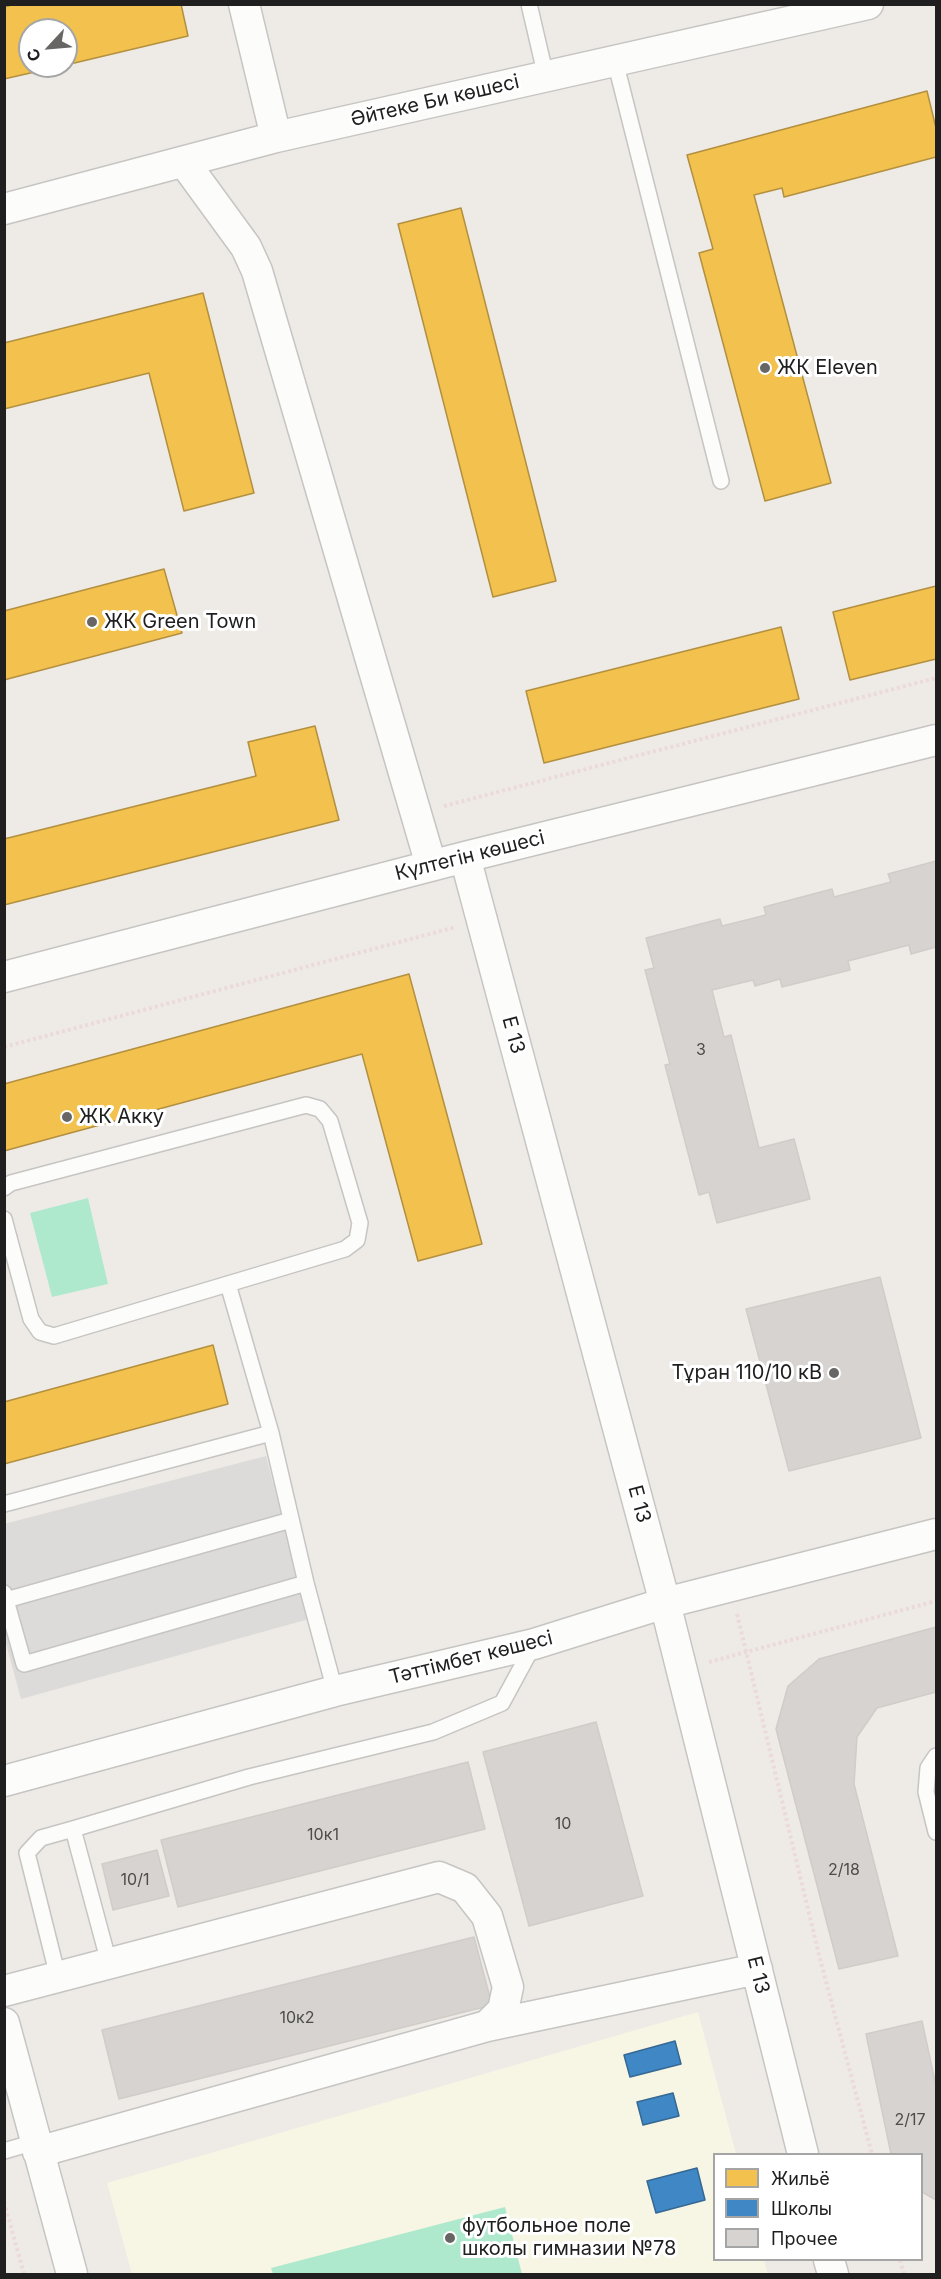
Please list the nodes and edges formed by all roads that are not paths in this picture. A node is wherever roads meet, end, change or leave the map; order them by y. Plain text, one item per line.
1 (244, 4) edge
2 (529, 4) edge
3 (865, 5) edge
4 (615, 61) junction
5 (546, 76) junction
6 (276, 137) junction
7 (184, 162) junction
8 (4, 209) edge
9 (721, 481) dead end
10 (936, 740) edge
11 (465, 857) junction
12 (431, 866) junction
13 (4, 977) edge
14 (4, 1188) edge
15 (4, 1219) edge
16 (228, 1284) junction
17 (271, 1433) junction
18 (4, 1504) edge
19 (291, 1520) junction
20 (936, 1534) edge
21 (306, 1583) junction
22 (5, 1597) edge
23 (665, 1603) junction
24 (534, 1644) junction
25 (335, 1691) junction
26 (936, 1756) edge
27 (4, 1781) edge
28 (73, 1829) junction
29 (936, 1832) edge
30 (109, 1964) junction
31 (757, 1969) junction
32 (58, 1977) junction
33 (4, 1991) edge
34 (4, 2023) edge
35 (487, 2026) junction
36 (37, 2147) junction
37 (4, 2151) edge
38 (803, 2153) edge
39 (72, 2274) edge

1 - 6 street
2 - 5 lane
3 - 4 street, Әйтеке Би көшесі
4 - 5 street, Әйтеке Би көшесі
4 - 9 lane
5 - 6 street, Әйтеке Би көшесі
6 - 7 street, Әйтеке Би көшесі
7 - 8 street, Әйтеке Би көшесі
7 - 12 street
10 - 11 street, Күлтегін көшесі
11 - 12 street, Күлтегін көшесі
11 - 23 street, E 13
12 - 13 street, Күлтегін көшесі
14 - 16 lane
15 - 16 lane
16 - 17 lane
17 - 18 lane
17 - 19 lane
19 - 21 lane
19 - 22 lane
20 - 23 street, Тәттімбет көшесі
21 - 22 lane
21 - 25 lane
23 - 24 street, Тәттімбет көшесі
23 - 31 street, E 13
24 - 25 street, Тәттімбет көшесі
24 - 28 lane
25 - 27 street, Тәттімбет көшесі
26 - 29 lane
28 - 30 lane
28 - 32 lane
30 - 32 street
30 - 35 street
31 - 35 street
31 - 38 street, E 13
32 - 33 street
34 - 36 street
35 - 36 street
36 - 37 lane
36 - 39 street

